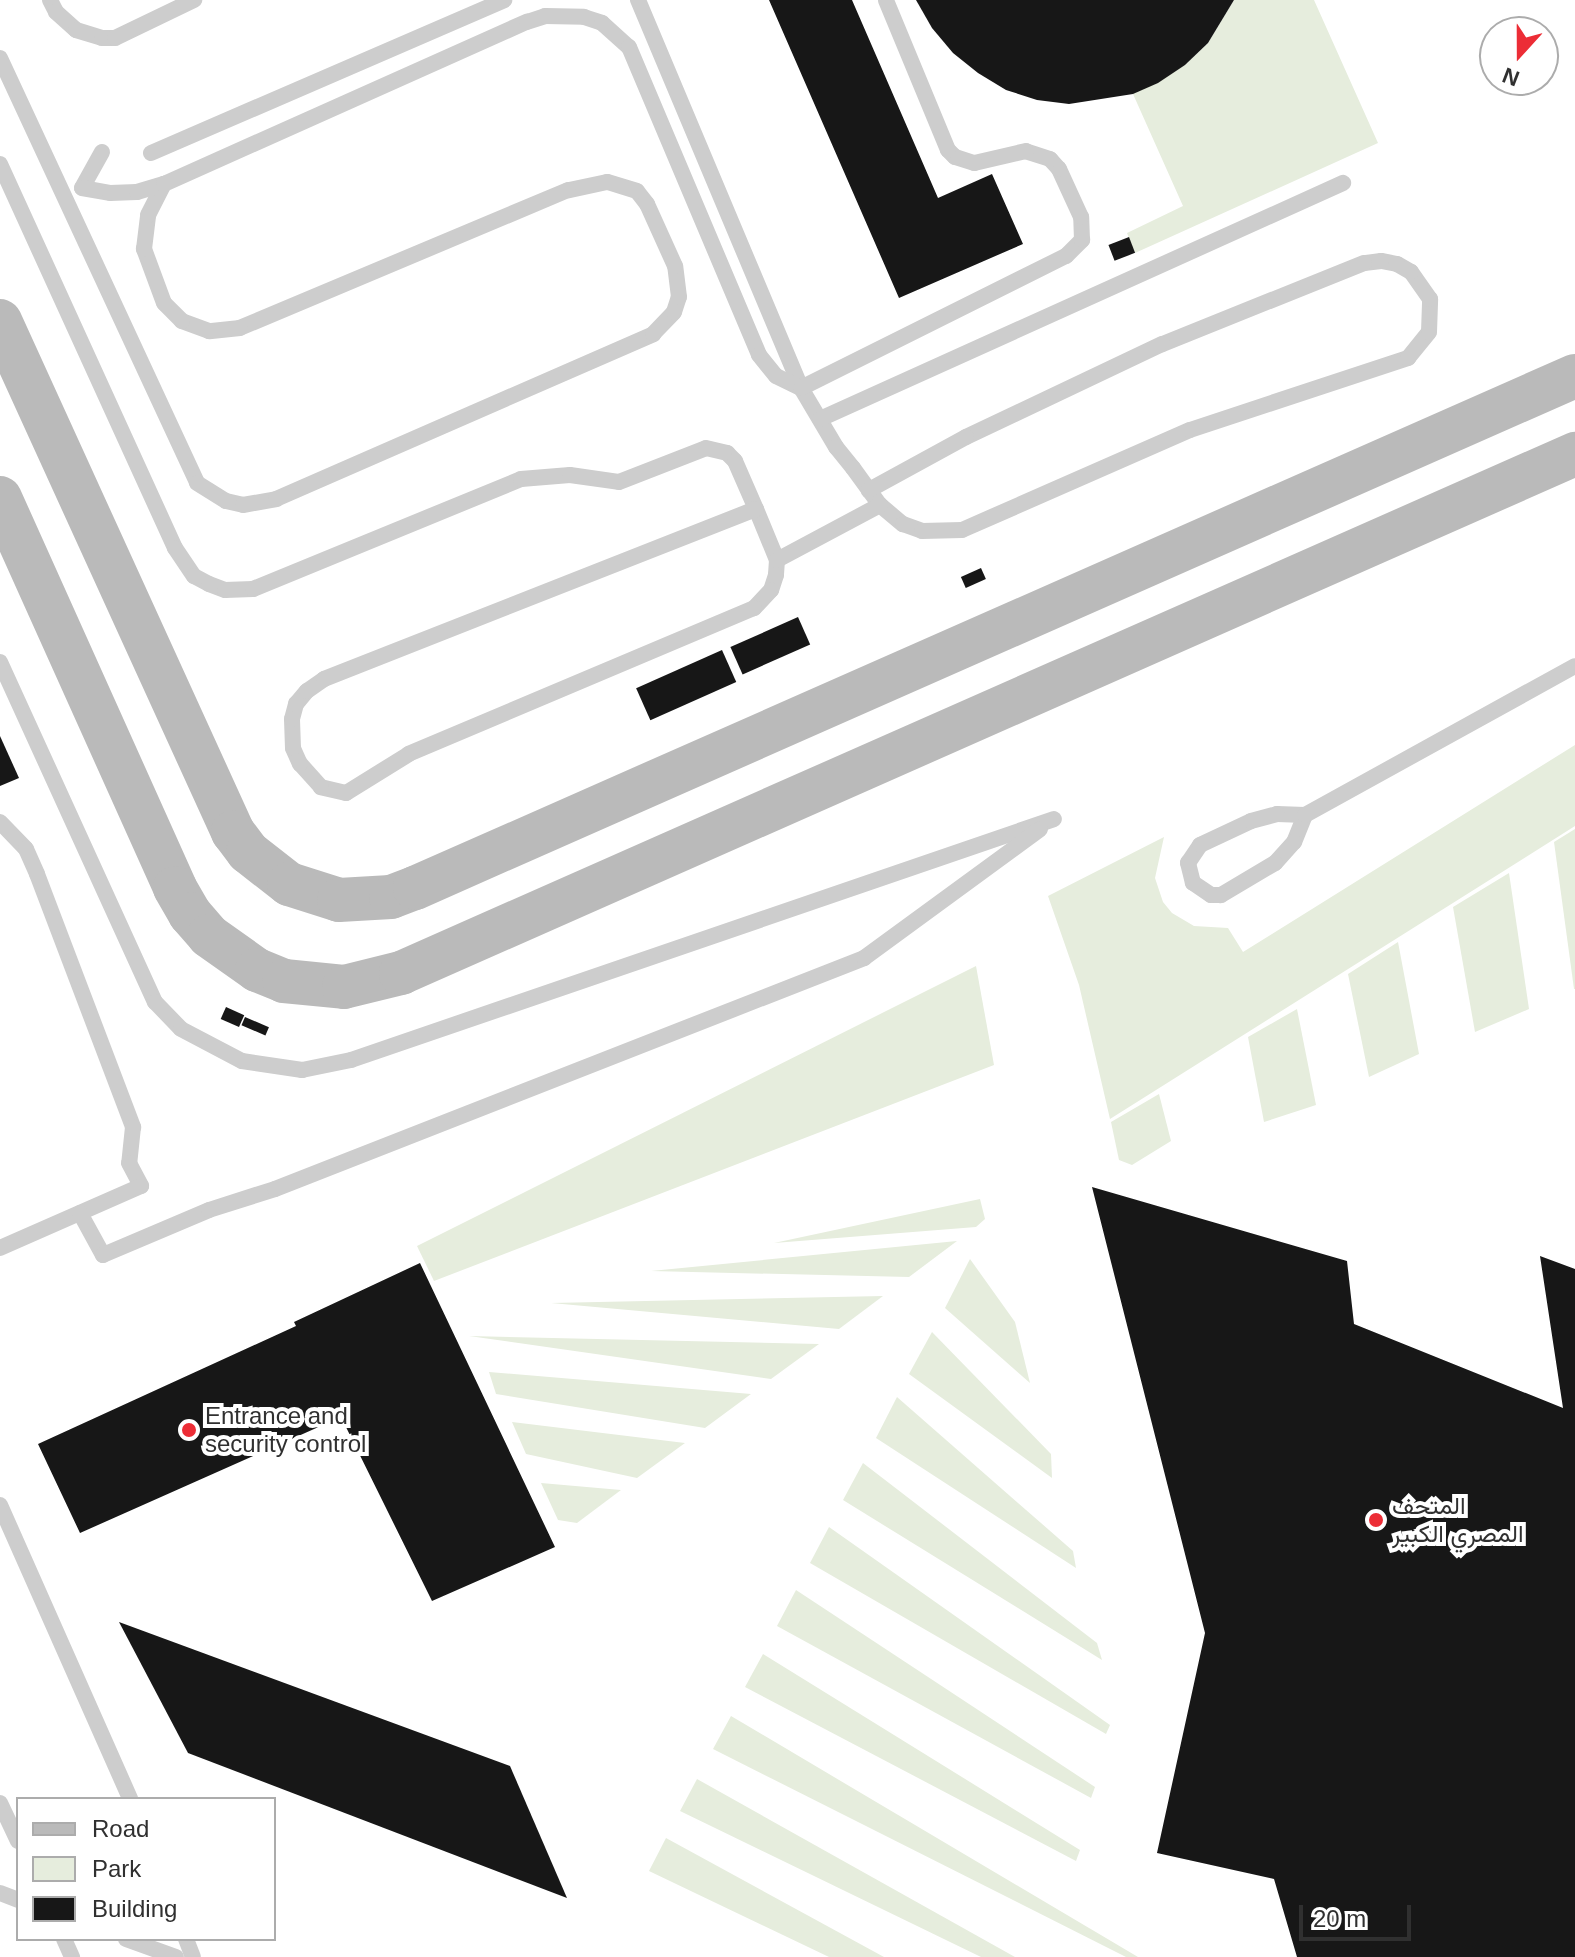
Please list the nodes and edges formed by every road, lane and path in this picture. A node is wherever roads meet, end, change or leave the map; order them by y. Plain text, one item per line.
1 (50, 0) edge
2 (194, 0) edge
3 (504, 0) edge
4 (638, 0) edge
5 (886, 0) edge
6 (0, 58) edge
7 (102, 152) dead end
8 (151, 153) dead end
9 (0, 164) edge
10 (1343, 183) dead end
11 (164, 184) junction
12 (0, 321) edge
13 (1575, 376) edge
14 (801, 388) junction
15 (820, 419) junction
16 (1575, 454) edge
17 (869, 490) junction
18 (0, 498) edge
19 (880, 505) junction
20 (756, 509) junction
21 (777, 560) junction
22 (0, 662) edge
23 (1575, 666) edge
24 (1305, 815) junction
25 (0, 822) edge
26 (80, 1213) junction
27 (0, 1248) edge
28 (0, 1505) edge
29 (129, 1797) edge
30 (0, 1803) edge
31 (16, 1837) edge
32 (132, 1941) edge
33 (176, 1957) edge

1 - 2 lane
3 - 8 lane
4 - 14 lane
5 - 14 lane
6 - 11 lane
7 - 11 lane
9 - 20 lane
10 - 15 lane
11 - 14 lane
12 - 13 street
14 - 15 lane
15 - 17 lane
16 - 18 street
17 - 19 lane
17 - 19 lane
19 - 21 lane
20 - 21 lane
20 - 21 lane
22 - 26 lane
23 - 24 lane
24 - 24 lane
25 - 26 lane
26 - 27 lane
28 - 29 lane
30 - 31 lane
32 - 33 lane

